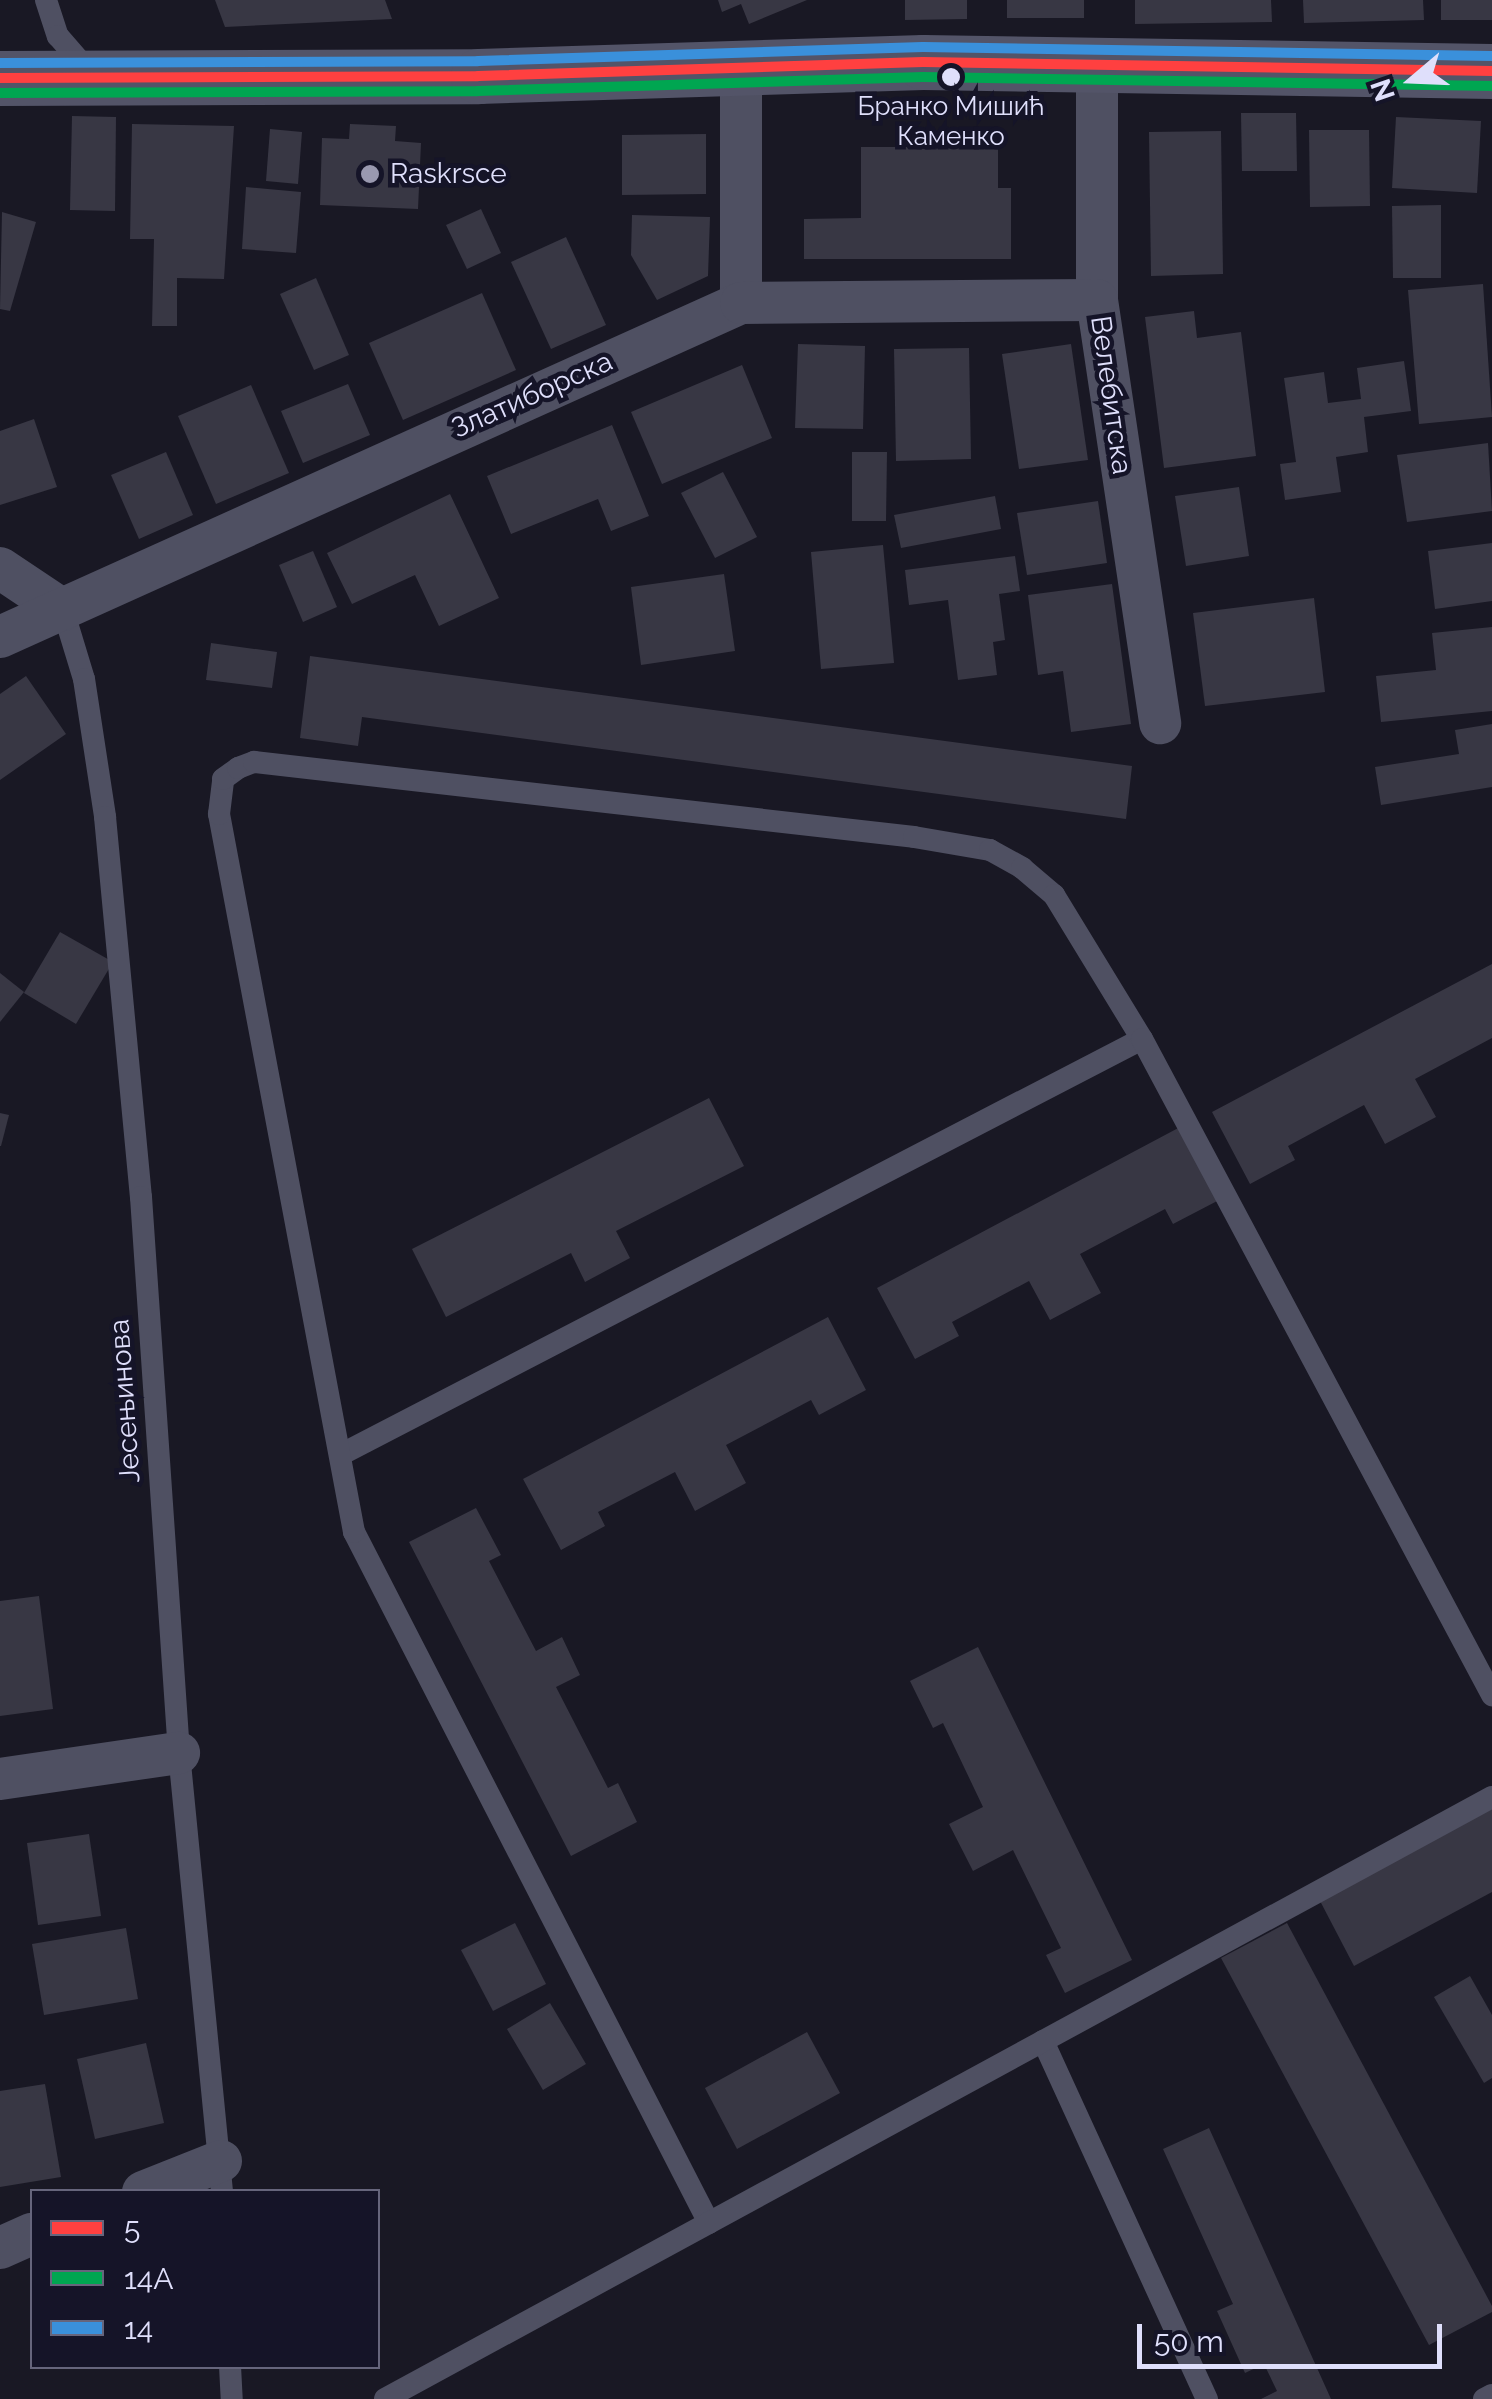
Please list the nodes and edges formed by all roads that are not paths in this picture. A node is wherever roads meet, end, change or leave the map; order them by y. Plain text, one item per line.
1 (46, 0) edge
2 (741, 64) junction
3 (1097, 64) junction
4 (1492, 71) edge
5 (93, 76) junction
6 (0, 78) edge
7 (1097, 300) junction
8 (740, 303) junction
9 (0, 568) edge
10 (64, 610) junction
11 (0, 637) edge
12 (1160, 723) dead end
13 (1142, 1039) junction
14 (340, 1455) junction
15 (1492, 1694) edge
16 (179, 1752) junction
17 (0, 1779) edge
18 (1492, 1797) edge
19 (1042, 2041) junction
20 (222, 2176) edge
21 (158, 2189) edge
22 (709, 2222) junction
23 (30, 2235) edge
24 (0, 2248) edge
25 (230, 2369) edge
26 (1492, 2395) edge
27 (232, 2399) edge
28 (384, 2399) edge
29 (1207, 2399) edge
30 (1484, 2399) edge

1 - 5 lane
2 - 3 street
2 - 5 street
2 - 8 street
3 - 4 street
3 - 7 street, Велебитска
5 - 6 street
7 - 8 street, Златиборска
7 - 12 street, Велебитска
8 - 10 street, Златиборска
9 - 10 street
10 - 11 street, Златиборска
10 - 16 lane, Јесењинова
13 - 14 lane
13 - 14 lane
13 - 15 lane
14 - 22 lane
16 - 17 street
16 - 20 lane, Јесењинова
18 - 19 lane
19 - 22 lane
19 - 29 lane
20 - 21 street
22 - 28 lane
23 - 24 street
25 - 27 lane
26 - 30 lane

